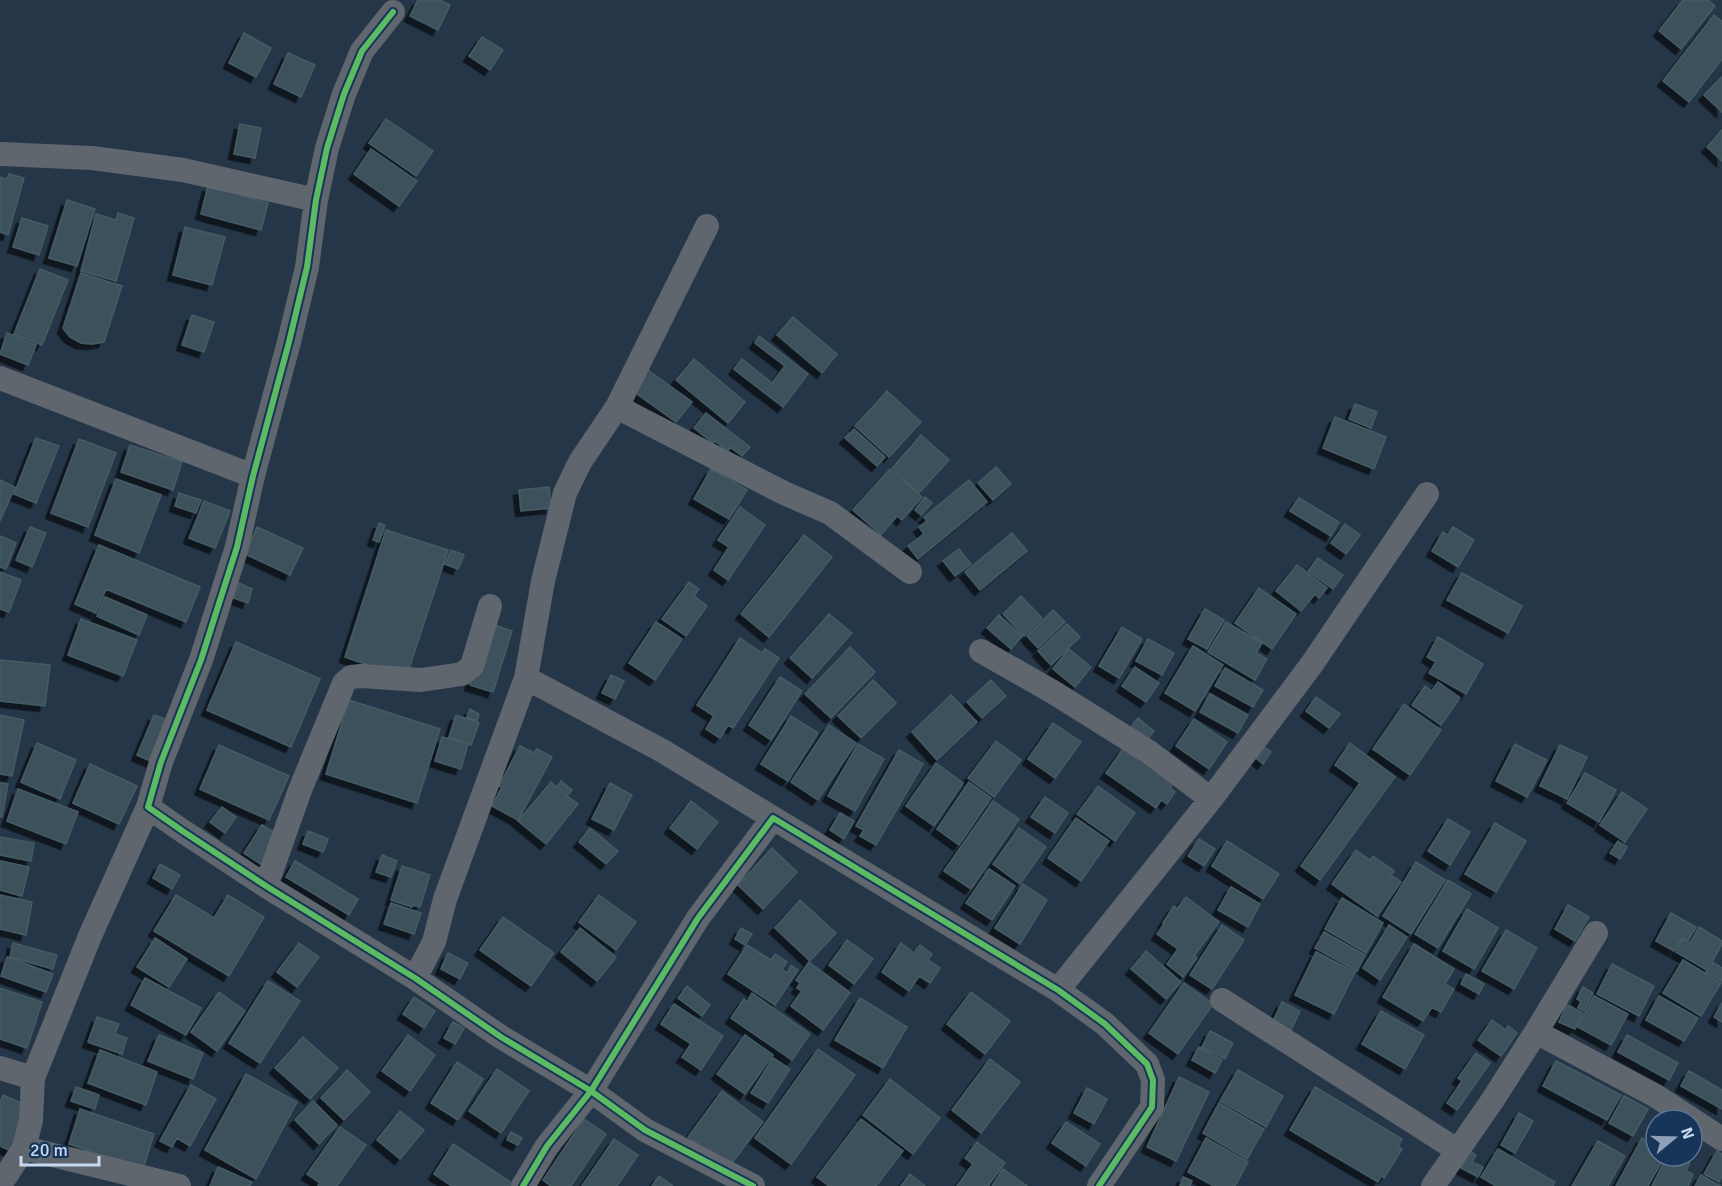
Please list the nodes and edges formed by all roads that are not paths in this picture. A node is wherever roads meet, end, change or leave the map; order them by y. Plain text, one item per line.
1 (393, 12) dead end
2 (0, 153) edge
3 (316, 200) junction
4 (707, 226) dead end
5 (0, 378) edge
6 (617, 407) junction
7 (253, 476) junction
8 (1427, 494) dead end
9 (910, 572) dead end
10 (490, 606) dead end
11 (981, 651) dead end
12 (526, 678) junction
13 (1211, 799) junction
14 (148, 807) junction
15 (773, 818) junction
16 (266, 886) junction
17 (1596, 933) dead end
18 (415, 978) junction
19 (1058, 990) junction
20 (1222, 1000) dead end
21 (1536, 1032) junction
22 (0, 1068) edge
23 (33, 1078) junction
24 (591, 1091) junction
25 (1722, 1139) edge
26 (24, 1148) junction
27 (1457, 1150) junction
28 (0, 1185) edge
29 (179, 1186) edge
30 (523, 1186) edge
31 (753, 1186) edge
32 (1099, 1186) edge
33 (1433, 1186) edge

1 - 3 street
2 - 3 street
3 - 7 street
4 - 6 street
5 - 7 street
6 - 9 street
6 - 12 street
7 - 14 street
8 - 13 street
10 - 16 street
11 - 13 street
12 - 15 street
12 - 18 street
13 - 19 street
14 - 16 street
14 - 23 street
15 - 19 street
15 - 24 street
16 - 18 street
17 - 21 street
18 - 24 street
19 - 32 street
20 - 27 street
21 - 25 street
21 - 27 street
22 - 23 street
23 - 26 street
24 - 30 street
24 - 31 street
26 - 28 street
26 - 29 street
27 - 33 street

